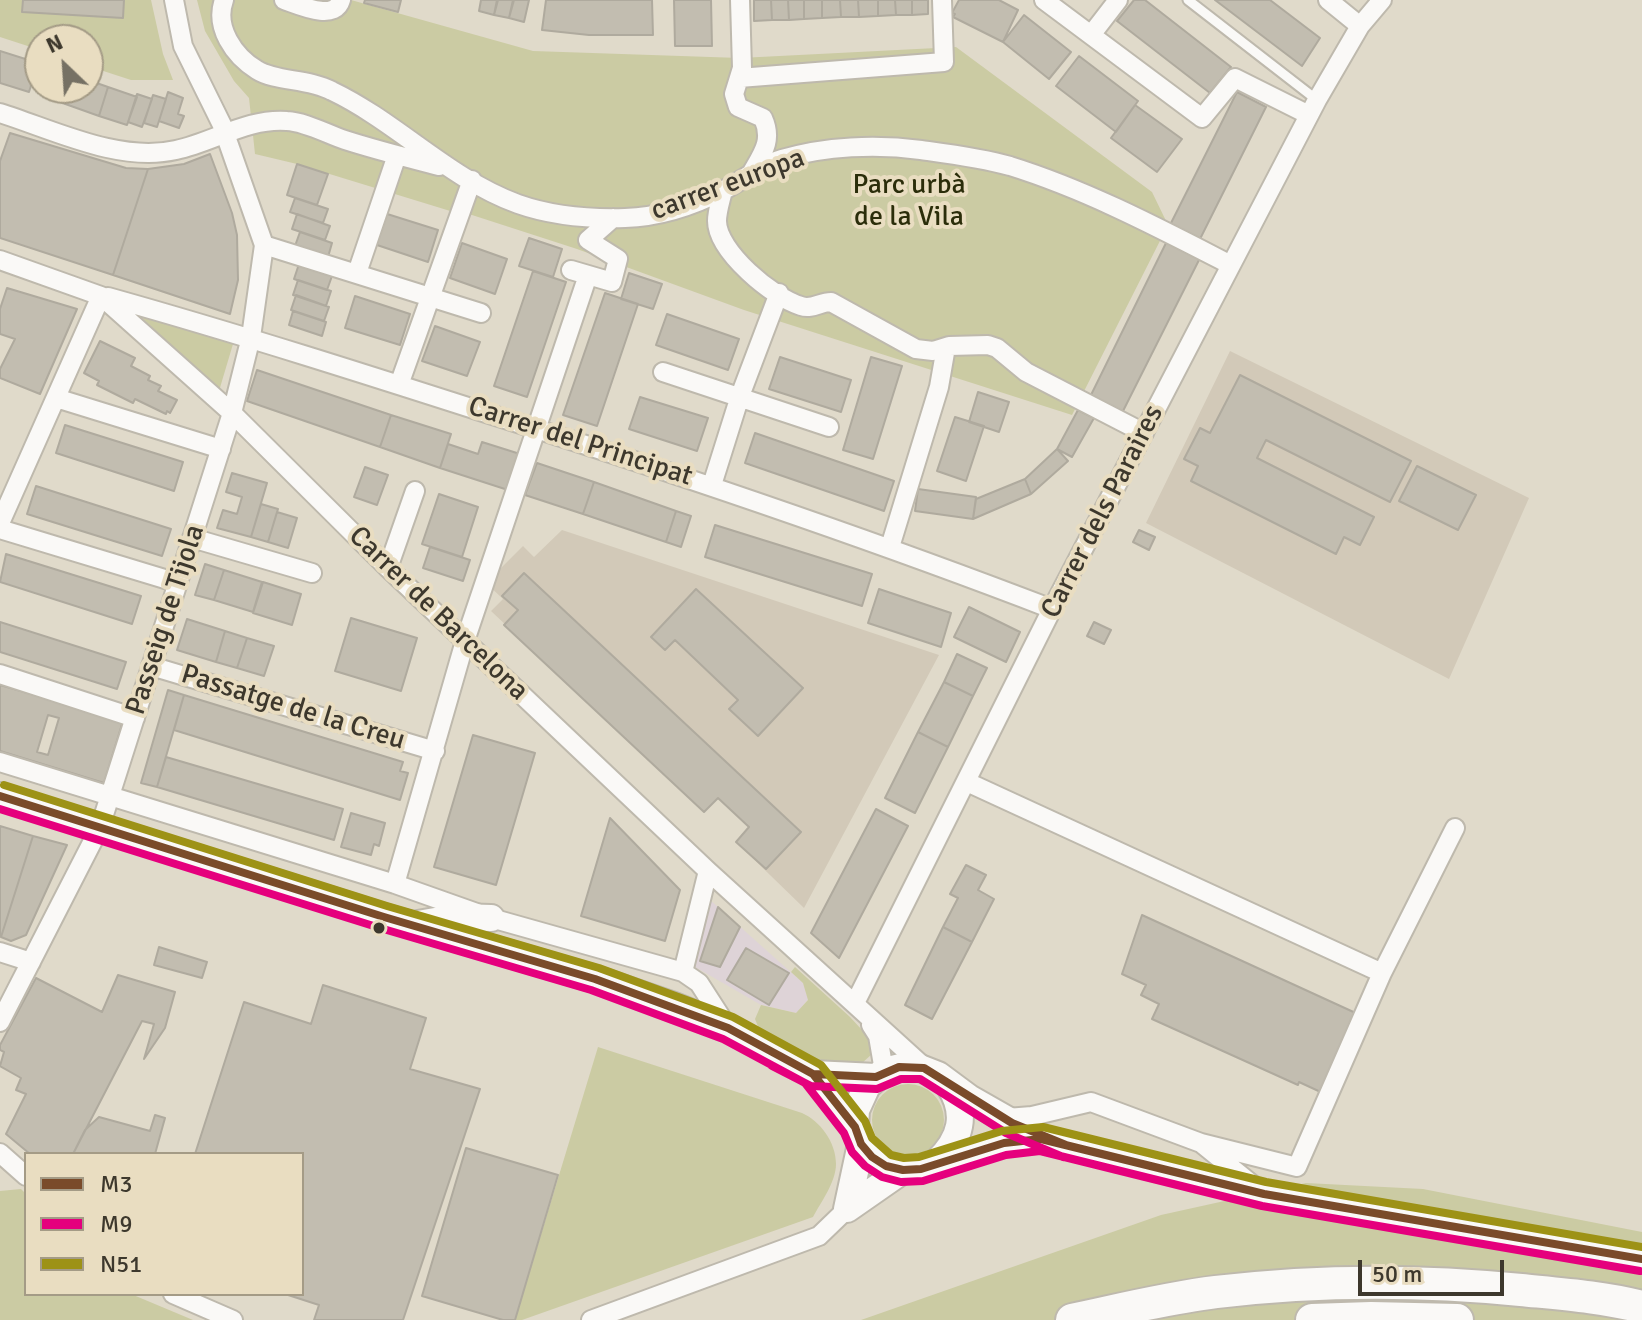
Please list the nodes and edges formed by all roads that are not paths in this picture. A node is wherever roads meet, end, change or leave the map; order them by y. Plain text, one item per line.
1 (174, 0) edge
2 (224, 0) edge
3 (284, 0) edge
4 (341, 0) edge
5 (740, 0) edge
6 (942, 0) edge
7 (1044, 0) edge
8 (1118, 0) edge
9 (1188, 0) edge
10 (1328, 0) edge
11 (1382, 0) edge
12 (1360, 26) junction
13 (1091, 35) junction
14 (736, 86) junction
15 (1313, 107) junction
16 (0, 113) edge
17 (225, 133) junction
18 (397, 155) junction
19 (452, 169) junction
20 (752, 172) junction
21 (472, 180) junction
22 (723, 190) junction
23 (613, 218) junction
24 (264, 245) junction
25 (0, 260) edge
26 (1231, 265) junction
27 (357, 273) junction
28 (779, 293) junction
29 (101, 296) junction
30 (430, 296) junction
31 (481, 313) dead end
32 (251, 337) junction
33 (946, 347) junction
34 (663, 372) dead end
35 (399, 385) junction
36 (740, 396) junction
37 (56, 398) junction
38 (232, 413) junction
39 (829, 427) dead end
40 (537, 429) junction
41 (1144, 433) junction
42 (221, 449) junction
43 (712, 485) junction
44 (415, 491) dead end
45 (0, 523) edge
46 (0, 529) edge
47 (192, 538) junction
48 (890, 547) junction
49 (388, 568) junction
50 (312, 573) dead end
51 (178, 583) junction
52 (1052, 609) junction
53 (465, 641) junction
54 (151, 666) junction
55 (0, 674) edge
56 (135, 718) junction
57 (435, 751) junction
58 (0, 762) edge
59 (967, 782) junction
60 (0, 796) edge
61 (110, 796) junction
62 (100, 827) junction
63 (1455, 828) dead end
64 (708, 871) junction
65 (395, 884) junction
66 (491, 918) junction
67 (410, 925) junction
68 (0, 952) edge
69 (31, 962) junction
70 (683, 972) junction
71 (1382, 973) junction
72 (855, 1003) junction
73 (0, 1022) edge
74 (728, 1028) junction
75 (925, 1068) junction
76 (813, 1074) junction
77 (880, 1074) junction
78 (949, 1085) junction
79 (1007, 1118) junction
80 (858, 1136) junction
81 (1041, 1139) junction
82 (1201, 1143) junction
83 (0, 1153) edge
84 (937, 1162) junction
85 (903, 1170) junction
86 (24, 1174) edge
87 (1264, 1194) junction
88 (847, 1209) junction
89 (1642, 1259) edge
90 (178, 1296) edge
91 (1642, 1307) edge
92 (233, 1320) edge
93 (591, 1320) edge
94 (1072, 1320) edge
95 (1312, 1320) edge
96 (1457, 1320) edge

1 - 17 street
2 - 19 street
3 - 4 street
5 - 14 street
6 - 14 street
7 - 13 street
8 - 13 street
9 - 15 lane
10 - 12 street
11 - 12 street, Carrer dels Paraires
12 - 15 street, Carrer dels Paraires
13 - 15 street
14 - 20 street
15 - 26 street, Carrer dels Paraires
16 - 17 street
17 - 18 street
17 - 24 street
18 - 19 street
18 - 27 street
19 - 21 street, carrer europa
20 - 22 street, carrer europa
20 - 26 street, carrer europa
21 - 23 street, carrer europa
21 - 30 street
22 - 23 street, carrer europa
22 - 28 street
23 - 40 street
24 - 27 street
24 - 32 street, Passeig de Tijola
25 - 29 street, Carrer de Barcelona
26 - 41 street, Carrer dels Paraires
27 - 30 street
28 - 33 street
28 - 36 street
29 - 32 street, Carrer del Principat
29 - 37 street
29 - 38 street, Carrer de Barcelona
30 - 31 street
30 - 35 street
32 - 35 street, Carrer del Principat
32 - 38 street, Passeig de Tijola
33 - 41 street
33 - 48 street
34 - 36 street
35 - 40 street, Carrer del Principat
36 - 39 street
36 - 43 street
37 - 42 street
37 - 45 street
38 - 42 street, Passeig de Tijola
38 - 49 street, Carrer de Barcelona
40 - 43 street, Carrer del Principat
40 - 53 street
41 - 52 street, Carrer dels Paraires
42 - 47 street, Passeig de Tijola
43 - 48 street, Carrer del Principat
44 - 49 street
46 - 51 street
47 - 50 street
47 - 51 street, Passeig de Tijola
48 - 52 street, Carrer del Principat
49 - 53 street, Carrer de Barcelona
51 - 54 street, Passeig de Tijola
52 - 59 street, Carrer dels Paraires
53 - 57 street
53 - 64 street, Carrer de Barcelona
54 - 56 street, Passeig de Tijola
54 - 57 street, Passatge de la Creu
55 - 56 street
56 - 61 street, Passeig de Tijola
57 - 65 street
58 - 61 street
59 - 71 street
59 - 72 street, Carrer dels Paraires
60 - 62 main road
61 - 62 street, Passeig de Tijola
61 - 65 street
62 - 67 main road
62 - 69 street, Passeig de Tijola
63 - 71 street
64 - 70 street
64 - 72 street, Carrer de Barcelona
65 - 66 street
66 - 67 main road
66 - 70 street
67 - 74 main road
68 - 69 street
69 - 73 street, Passeig de Tijola
70 - 74 street
71 - 82 street
72 - 75 street, Carrer de Barcelona
72 - 77 street, Carrer de Barcelona
74 - 76 main road
75 - 77 main road
75 - 78 main road
76 - 77 main road
76 - 80 main road
77 - 80 main road
78 - 79 main road
78 - 84 main road
79 - 81 main road
79 - 82 street
80 - 85 main road
80 - 88 main road
81 - 84 main road
81 - 87 main road
82 - 87 street
83 - 86 street
84 - 85 main road
85 - 88 main road
87 - 89 main road
88 - 93 street
90 - 92 street
91 - 94 highway
95 - 96 highway

